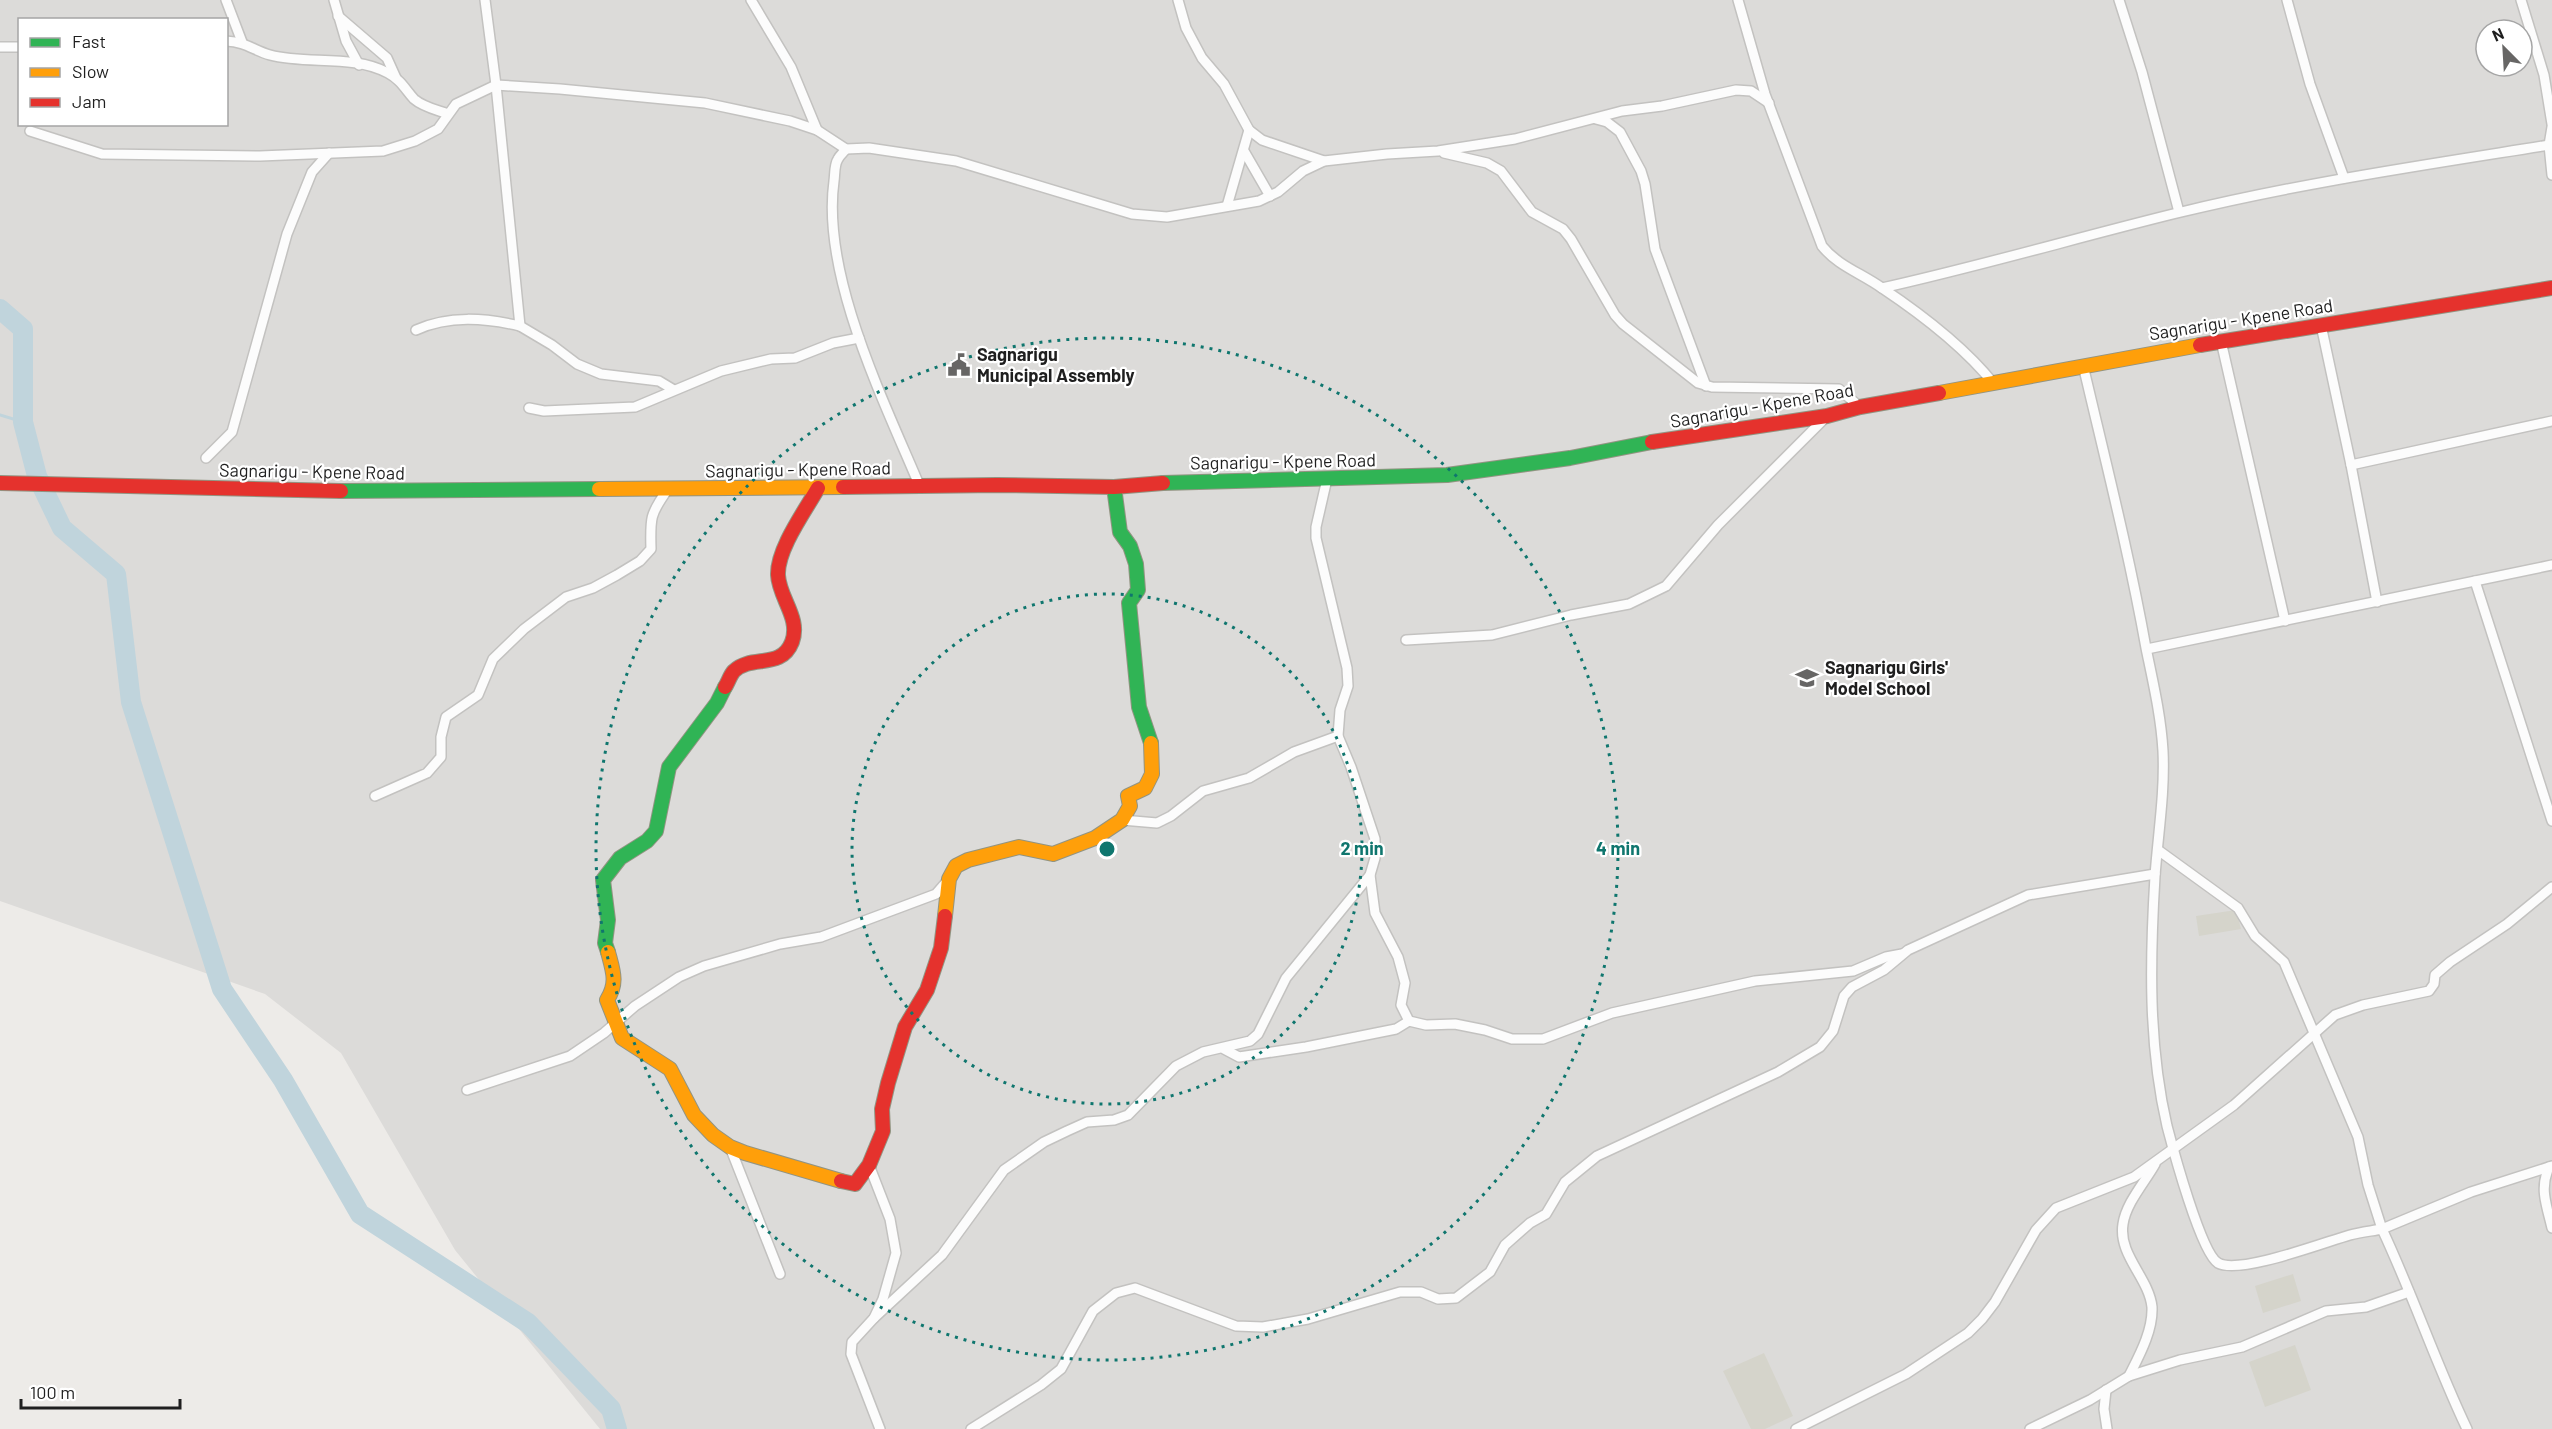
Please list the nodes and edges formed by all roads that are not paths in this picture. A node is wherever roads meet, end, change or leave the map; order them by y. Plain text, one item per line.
1 (226, 0) edge
2 (334, 0) edge
3 (485, 0) edge
4 (752, 0) edge
5 (1178, 0) edge
6 (1738, 0) edge
7 (2119, 0) edge
8 (2287, 0) edge
9 (2521, 0) edge
10 (338, 16) junction
11 (228, 41) edge
12 (243, 42) junction
13 (0, 47) edge
14 (18, 47) edge
15 (359, 65) junction
16 (396, 78) junction
17 (496, 85) junction
18 (1769, 103) junction
19 (448, 114) junction
20 (1595, 118) junction
21 (2552, 126) edge
22 (817, 130) junction
23 (1249, 130) junction
24 (30, 131) dead end
25 (2549, 145) junction
26 (846, 149) junction
27 (1244, 151) junction
28 (1438, 151) junction
29 (329, 153) junction
30 (1324, 161) junction
31 (2552, 175) edge
32 (2344, 177) junction
33 (1269, 196) junction
34 (1227, 206) junction
35 (2178, 212) junction
36 (1882, 288) junction
37 (2552, 288) edge
38 (2321, 325) junction
39 (520, 326) junction
40 (416, 330) dead end
41 (859, 338) junction
42 (2221, 341) junction
43 (2083, 365) junction
44 (1994, 384) junction
45 (1706, 386) junction
46 (674, 390) junction
47 (1860, 407) junction
48 (529, 408) dead end
49 (1827, 416) junction
50 (2552, 421) edge
51 (206, 458) dead end
52 (2351, 465) junction
53 (1326, 478) junction
54 (0, 483) edge
55 (920, 487) junction
56 (1114, 487) junction
57 (818, 488) junction
58 (668, 489) junction
59 (2552, 565) edge
60 (2475, 581) junction
61 (2377, 602) junction
62 (2285, 621) junction
63 (1406, 640) dead end
64 (2147, 649) junction
65 (1338, 736) junction
66 (375, 796) dead end
67 (1122, 820) junction
68 (2552, 821) edge
69 (2158, 850) junction
70 (2155, 874) junction
71 (1370, 875) junction
72 (949, 879) junction
73 (2552, 887) edge
74 (1902, 954) junction
75 (1409, 1020) junction
76 (614, 1022) junction
77 (2315, 1032) junction
78 (1224, 1049) junction
79 (467, 1090) dead end
80 (730, 1147) junction
81 (2173, 1149) junction
82 (2156, 1162) junction
83 (869, 1165) junction
84 (2550, 1167) edge
85 (2552, 1228) edge
86 (2382, 1229) junction
87 (780, 1274) dead end
88 (2409, 1292) junction
89 (874, 1318) junction
90 (2129, 1376) junction
91 (2106, 1390) junction
92 (880, 1429) edge
93 (971, 1429) edge
94 (1796, 1429) edge
95 (2030, 1429) edge
96 (2107, 1429) edge
97 (2467, 1429) edge

1 - 12 street
2 - 10 street
3 - 17 street
4 - 22 street
5 - 23 street
6 - 18 street
7 - 35 street
8 - 32 street
9 - 21 street
10 - 15 street
10 - 16 street
11 - 12 street
12 - 15 street
13 - 14 street
15 - 16 street
16 - 19 street
17 - 19 street
17 - 22 street
17 - 39 street
18 - 20 street
18 - 36 street
19 - 29 street
20 - 28 street
20 - 45 street
21 - 25 street
22 - 26 street
23 - 27 street
23 - 30 street
24 - 29 street
25 - 31 street
25 - 32 street
26 - 34 street
26 - 41 street
27 - 33 street
27 - 34 street
28 - 30 street
28 - 45 street
29 - 51 street
30 - 33 street
32 - 35 street
33 - 34 street
35 - 36 street
36 - 44 street
37 - 38 street, Sagnarigu - Kpene Road
38 - 42 street, Sagnarigu - Kpene Road
38 - 52 street
39 - 40 street
39 - 46 street
41 - 46 street
41 - 55 street
42 - 43 street, Sagnarigu - Kpene Road
42 - 62 street
43 - 44 street, Sagnarigu - Kpene Road
43 - 64 street
44 - 47 street, Sagnarigu - Kpene Road
45 - 47 street
46 - 48 street
47 - 49 street, Sagnarigu - Kpene Road
49 - 53 street, Sagnarigu - Kpene Road
49 - 63 street
50 - 52 street
52 - 61 street
53 - 56 street, Sagnarigu - Kpene Road
53 - 65 street
54 - 58 street, Sagnarigu - Kpene Road
55 - 56 street, Sagnarigu - Kpene Road
55 - 57 street, Sagnarigu - Kpene Road
56 - 67 street
57 - 58 street, Sagnarigu - Kpene Road
57 - 76 street
58 - 66 street
59 - 60 street
60 - 61 street
60 - 68 street
61 - 62 street
62 - 64 street
64 - 69 street
65 - 67 street
65 - 71 street
67 - 72 street
69 - 70 street
69 - 77 street
70 - 74 street
70 - 81 street
71 - 75 street
71 - 78 street
72 - 76 street
72 - 83 street
73 - 77 street
74 - 75 street
74 - 93 street
75 - 78 street
76 - 79 street
76 - 80 street
77 - 81 street
77 - 86 street
78 - 89 street
80 - 83 street
80 - 87 street
81 - 82 street
81 - 86 street
82 - 90 street
82 - 94 street
83 - 89 street
84 - 85 street
84 - 86 street
86 - 88 street
88 - 90 street
88 - 97 street
89 - 92 street
90 - 91 street
91 - 95 street
91 - 96 street

